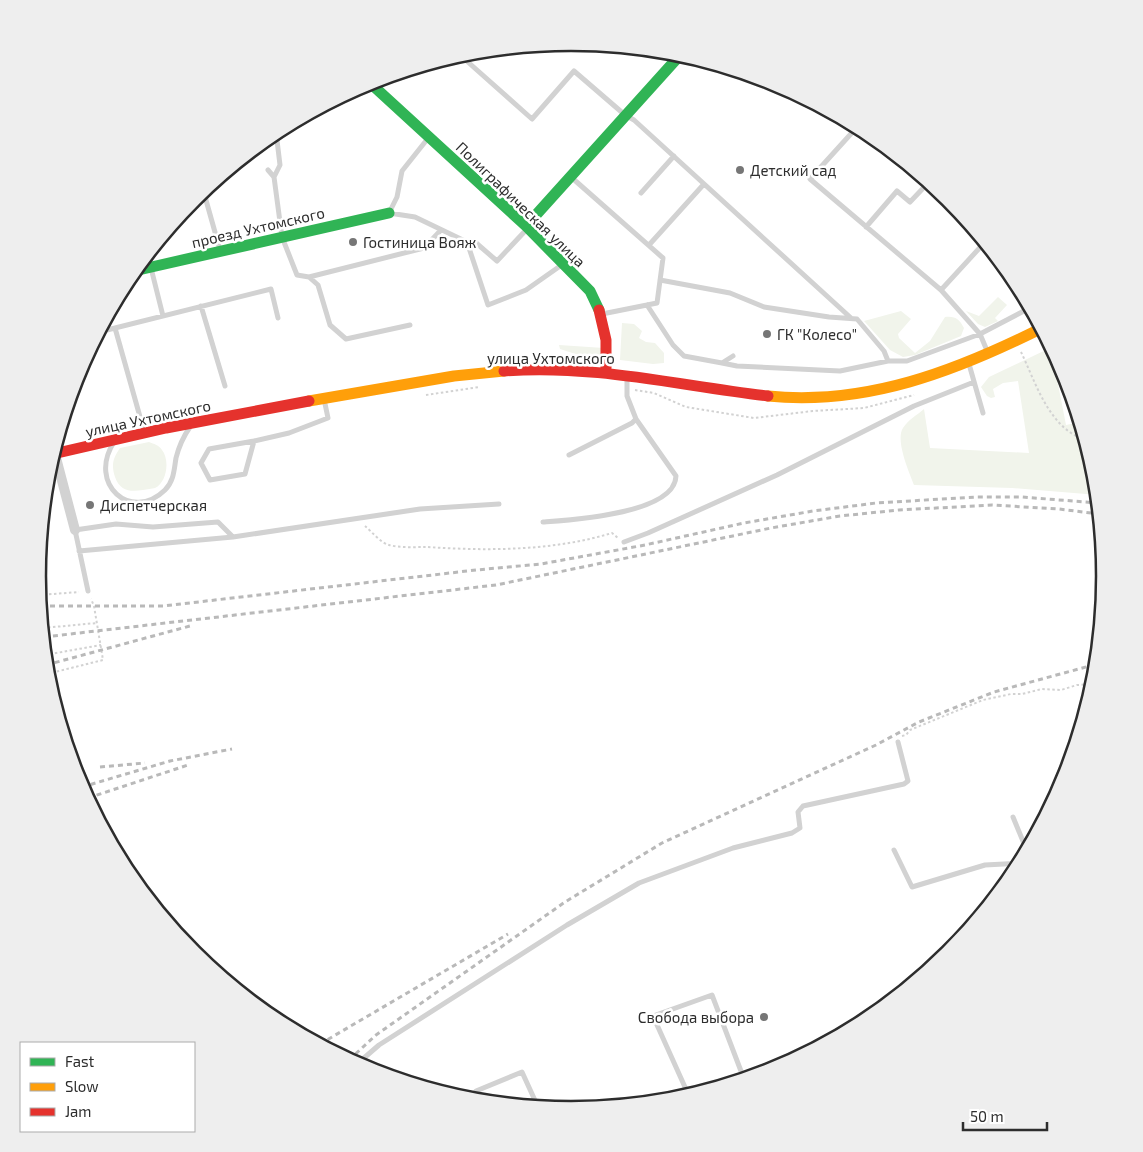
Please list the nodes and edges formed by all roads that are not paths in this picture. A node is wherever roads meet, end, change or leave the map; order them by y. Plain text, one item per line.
1 (467, 61) edge
2 (674, 61) edge
3 (376, 89) edge
4 (625, 115) junction
5 (852, 132) edge
6 (429, 137) junction
7 (277, 141) edge
8 (674, 156) junction
9 (268, 170) dead end
10 (274, 176) junction
11 (570, 176) junction
12 (704, 184) junction
13 (924, 187) edge
14 (641, 193) dead end
15 (206, 199) edge
16 (388, 213) junction
17 (527, 227) junction
18 (866, 227) junction
19 (441, 230) junction
20 (282, 237) junction
21 (467, 242) junction
22 (649, 246) junction
23 (980, 247) edge
24 (220, 251) junction
25 (563, 264) junction
26 (150, 268) junction
27 (146, 269) edge
28 (309, 278) junction
29 (660, 280) junction
30 (940, 290) junction
31 (647, 305) junction
32 (201, 306) junction
33 (1024, 310) edge
34 (602, 314) junction
35 (163, 316) junction
36 (278, 318) dead end
37 (851, 318) junction
38 (410, 325) dead end
39 (115, 328) junction
40 (108, 330) edge
41 (1036, 331) edge
42 (980, 334) junction
43 (989, 355) junction
44 (733, 356) dead end
45 (888, 361) junction
46 (722, 363) junction
47 (969, 364) junction
48 (606, 372) junction
49 (627, 374) junction
50 (974, 382) junction
51 (225, 386) dead end
52 (324, 399) junction
53 (982, 413) dead end
54 (636, 419) junction
55 (192, 423) junction
56 (144, 433) junction
57 (115, 440) junction
58 (254, 441) junction
59 (62, 450) edge
60 (569, 455) dead end
61 (58, 464) edge
62 (499, 504) dead end
63 (543, 522) dead end
64 (74, 530) junction
65 (233, 537) junction
66 (624, 542) road end
67 (79, 551) junction
68 (88, 591) road end
69 (898, 742) road end
70 (1013, 818) dead end
71 (1024, 843) edge
72 (894, 850) dead end
73 (1011, 863) edge
74 (364, 1058) edge
75 (742, 1072) edge
76 (685, 1088) edge
77 (475, 1092) edge
78 (535, 1100) edge

1 - 4 lane
2 - 4 street
3 - 6 street, Полиграфическая улица
4 - 8 lane
4 - 11 street
5 - 18 lane
6 - 16 lane
6 - 17 street, Полиграфическая улица
7 - 10 lane
8 - 12 lane
8 - 14 lane
9 - 10 lane
10 - 20 lane
11 - 17 street
11 - 22 lane
12 - 22 lane
12 - 37 lane
13 - 18 lane
15 - 24 lane
16 - 19 lane
16 - 20 street, проезд Ухтомского
17 - 21 lane
17 - 25 street, Полиграфическая улица
18 - 30 lane
19 - 21 lane
19 - 28 lane
20 - 24 street, проезд Ухтомского
20 - 28 lane
21 - 25 lane
22 - 29 lane
23 - 30 lane
24 - 26 street, проезд Ухтомского
25 - 34 street, Полиграфическая улица
26 - 27 street, проезд Ухтомского
26 - 35 lane
28 - 38 lane
29 - 31 lane
29 - 37 lane
30 - 42 lane
31 - 34 lane
31 - 46 lane
32 - 35 lane
32 - 36 lane
32 - 51 lane
33 - 42 lane
34 - 48 street, Полиграфическая улица
35 - 39 lane
37 - 45 lane
39 - 40 lane
39 - 56 lane
41 - 43 street, улица Ухтомского
42 - 43 lane
42 - 45 lane
43 - 47 street, улица Ухтомского
44 - 46 lane
45 - 46 lane
47 - 49 street, улица Ухтомского
47 - 50 lane
48 - 49 street, улица Ухтомского
48 - 52 street, улица Ухтомского
49 - 54 lane
50 - 53 lane
50 - 66 lane
52 - 55 street, улица Ухтомского
52 - 58 lane
54 - 60 lane
54 - 63 lane
55 - 56 street, улица Ухтомского
55 - 57 lane
56 - 57 street, улица Ухтомского
57 - 59 street, улица Ухтомского
58 - 58 lane
61 - 64 street
62 - 65 lane
64 - 65 lane
64 - 67 lane
65 - 67 lane
67 - 68 lane
69 - 74 lane
70 - 71 lane
72 - 73 lane
75 - 76 lane
77 - 78 lane

